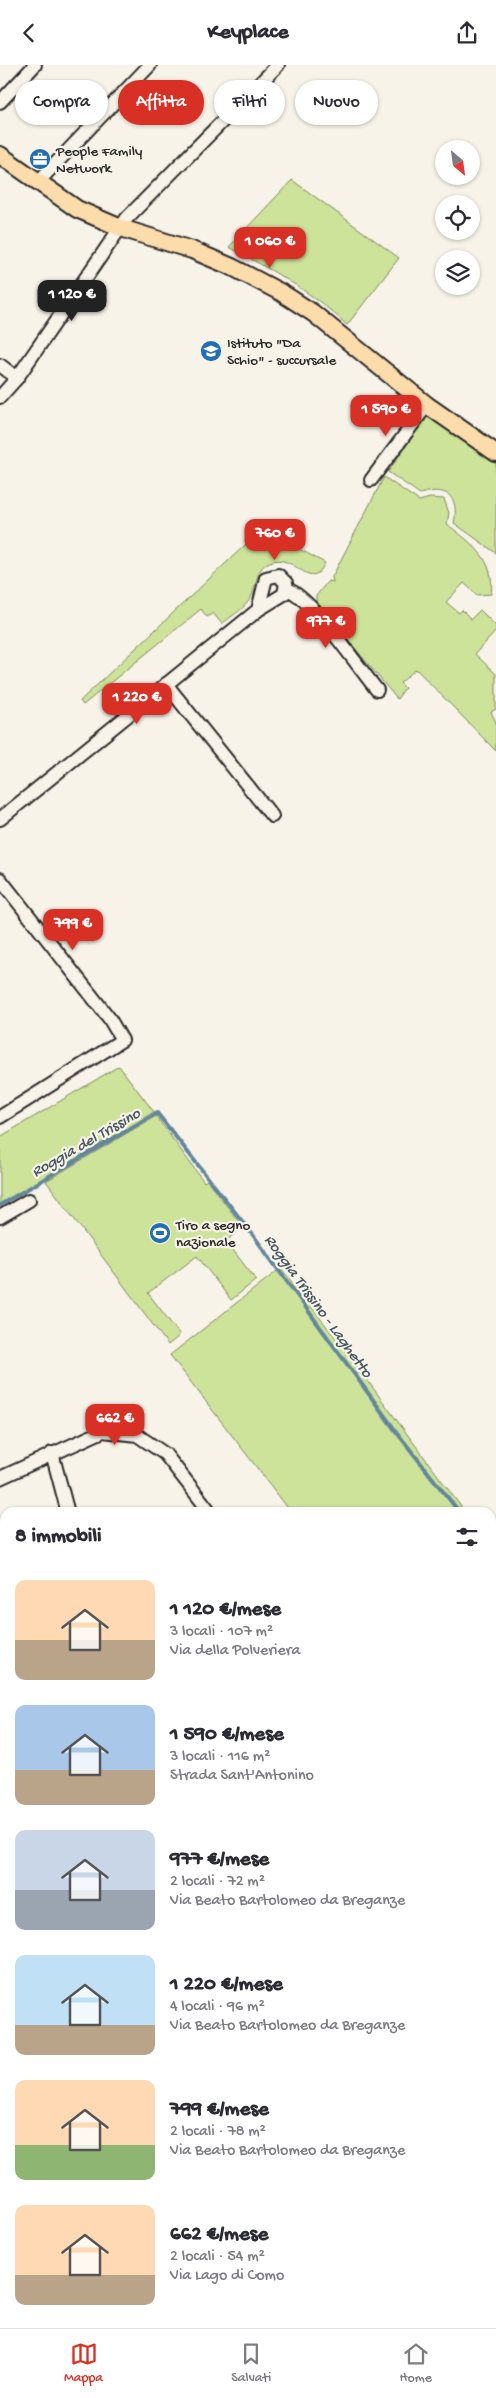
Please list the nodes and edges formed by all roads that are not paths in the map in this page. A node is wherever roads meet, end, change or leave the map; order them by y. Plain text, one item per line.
1 (35, 65) edge
2 (150, 65) edge
3 (278, 65) edge
4 (0, 102) edge
5 (0, 155) edge
6 (37, 183) junction
7 (121, 228) junction
8 (0, 365) edge
9 (17, 377) junction
10 (0, 397) edge
11 (427, 405) junction
12 (496, 453) edge
13 (371, 480) dead end
14 (286, 589) junction
15 (258, 610) junction
16 (166, 684) junction
17 (377, 690) dead end
18 (272, 816) dead end
19 (0, 819) edge
20 (0, 879) edge
21 (0, 1117) edge
22 (29, 1200) dead end
23 (0, 1217) edge
24 (52, 1453) junction
25 (0, 1478) edge
26 (66, 1507) edge
27 (206, 1507) edge

1 - 4 street
2 - 6 street
3 - 7 street
5 - 6 main road
6 - 7 main road
7 - 9 street
7 - 11 main road
8 - 9 street
9 - 10 street
11 - 12 main road
11 - 13 street
14 - 15 street
14 - 15 street
14 - 17 street
15 - 16 street
16 - 18 street
16 - 19 street
20 - 21 street
22 - 23 street
24 - 25 street
24 - 26 street
24 - 27 street

